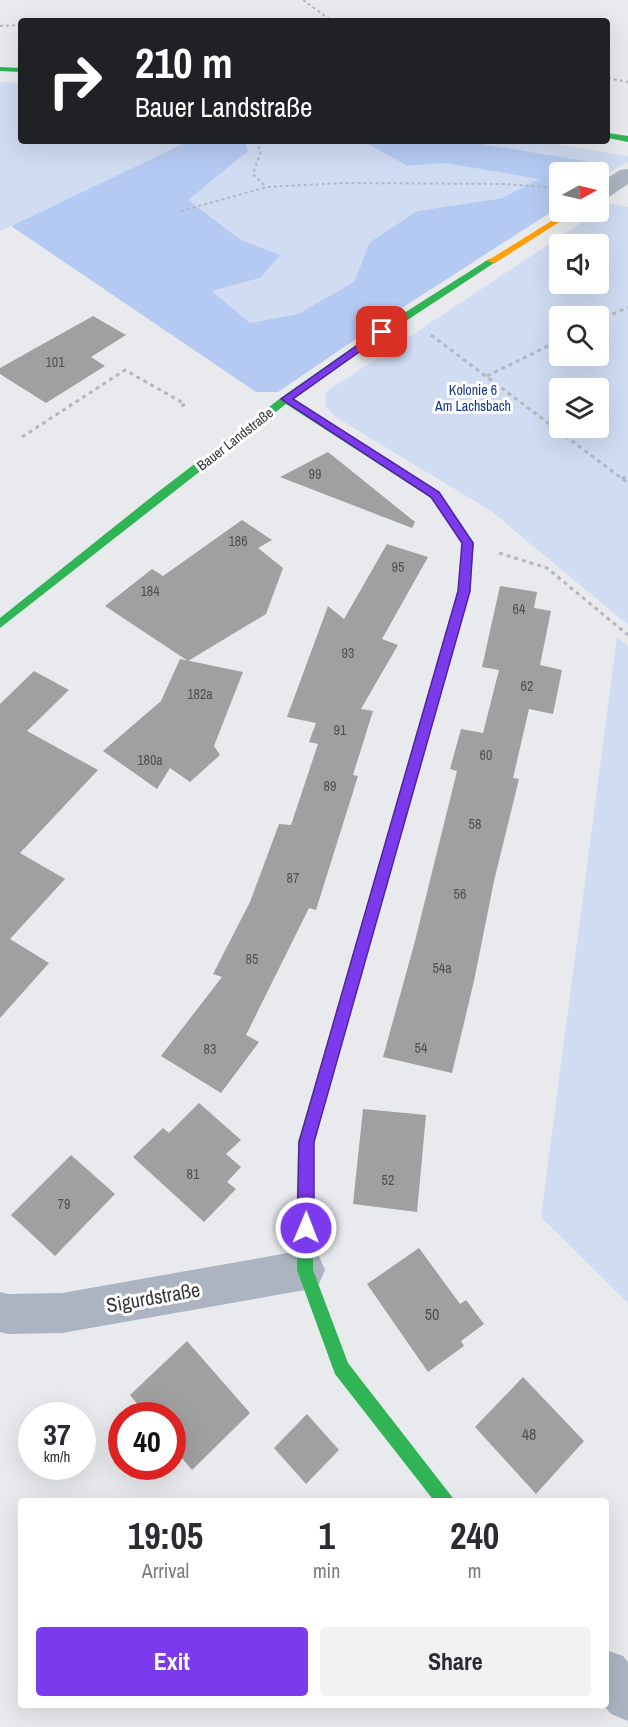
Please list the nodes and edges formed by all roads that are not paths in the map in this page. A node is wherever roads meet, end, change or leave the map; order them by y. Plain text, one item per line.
1 (0, 69) edge
2 (18, 70) edge
3 (610, 136) edge
4 (626, 139) edge
5 (628, 175) edge
6 (609, 187) edge
7 (555, 222) edge
8 (286, 399) junction
9 (0, 624) edge
10 (305, 1270) junction
11 (0, 1312) edge
12 (444, 1498) edge
13 (609, 1676) edge
14 (628, 1697) edge

1 - 2 main road
3 - 4 main road
5 - 6 street
7 - 8 main road, Bauer Landstraße
8 - 9 main road, Bauer Landstraße
8 - 10 main road
10 - 11 street, Sigurdstraße
10 - 12 main road
13 - 14 street

